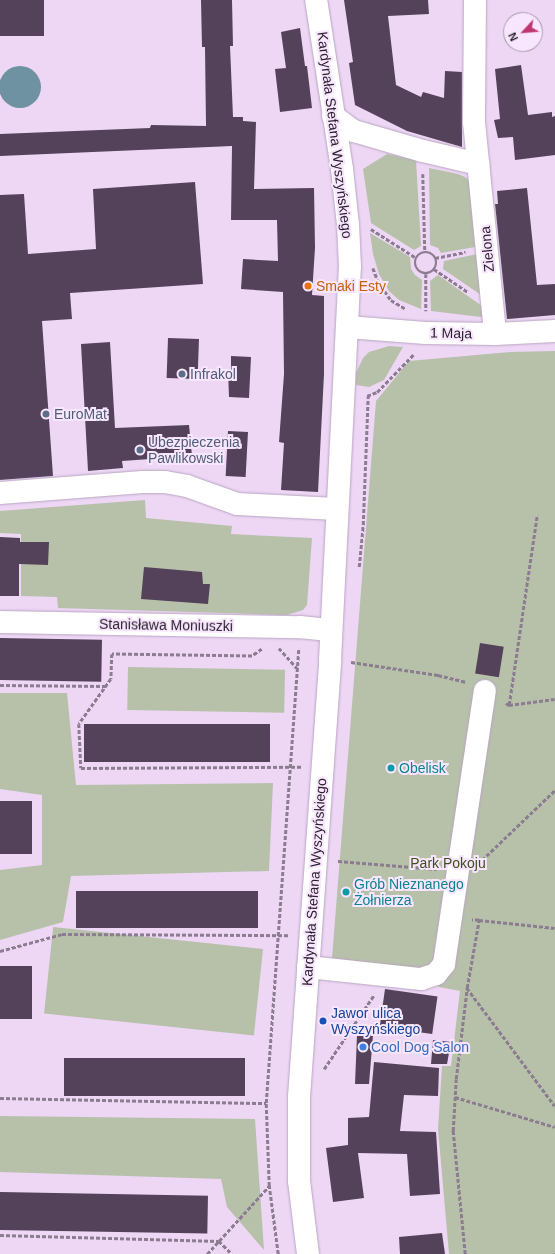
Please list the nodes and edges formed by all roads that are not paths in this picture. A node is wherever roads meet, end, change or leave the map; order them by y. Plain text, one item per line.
1 (316, 0) edge
2 (475, 0) edge
3 (333, 116) junction
4 (480, 164) junction
5 (347, 327) junction
6 (555, 331) edge
7 (495, 334) junction
8 (0, 493) edge
9 (337, 509) junction
10 (0, 622) edge
11 (331, 630) junction
12 (485, 691) road end
13 (308, 967) junction
14 (308, 1254) edge

1 - 3 street, Kardynała Stefana Wyszyńskiego
2 - 4 street, Zielona
3 - 4 street
3 - 5 street, Kardynała Stefana Wyszyńskiego
4 - 7 street, Zielona
5 - 7 street, 1 Maja
5 - 9 street, Kardynała Stefana Wyszyńskiego
6 - 7 street, 1 Maja
8 - 9 street
9 - 11 street, Kardynała Stefana Wyszyńskiego
10 - 11 street, Stanisława Moniuszki
11 - 13 street, Kardynała Stefana Wyszyńskiego
12 - 13 street
13 - 14 street, Kardynała Stefana Wyszyńskiego

